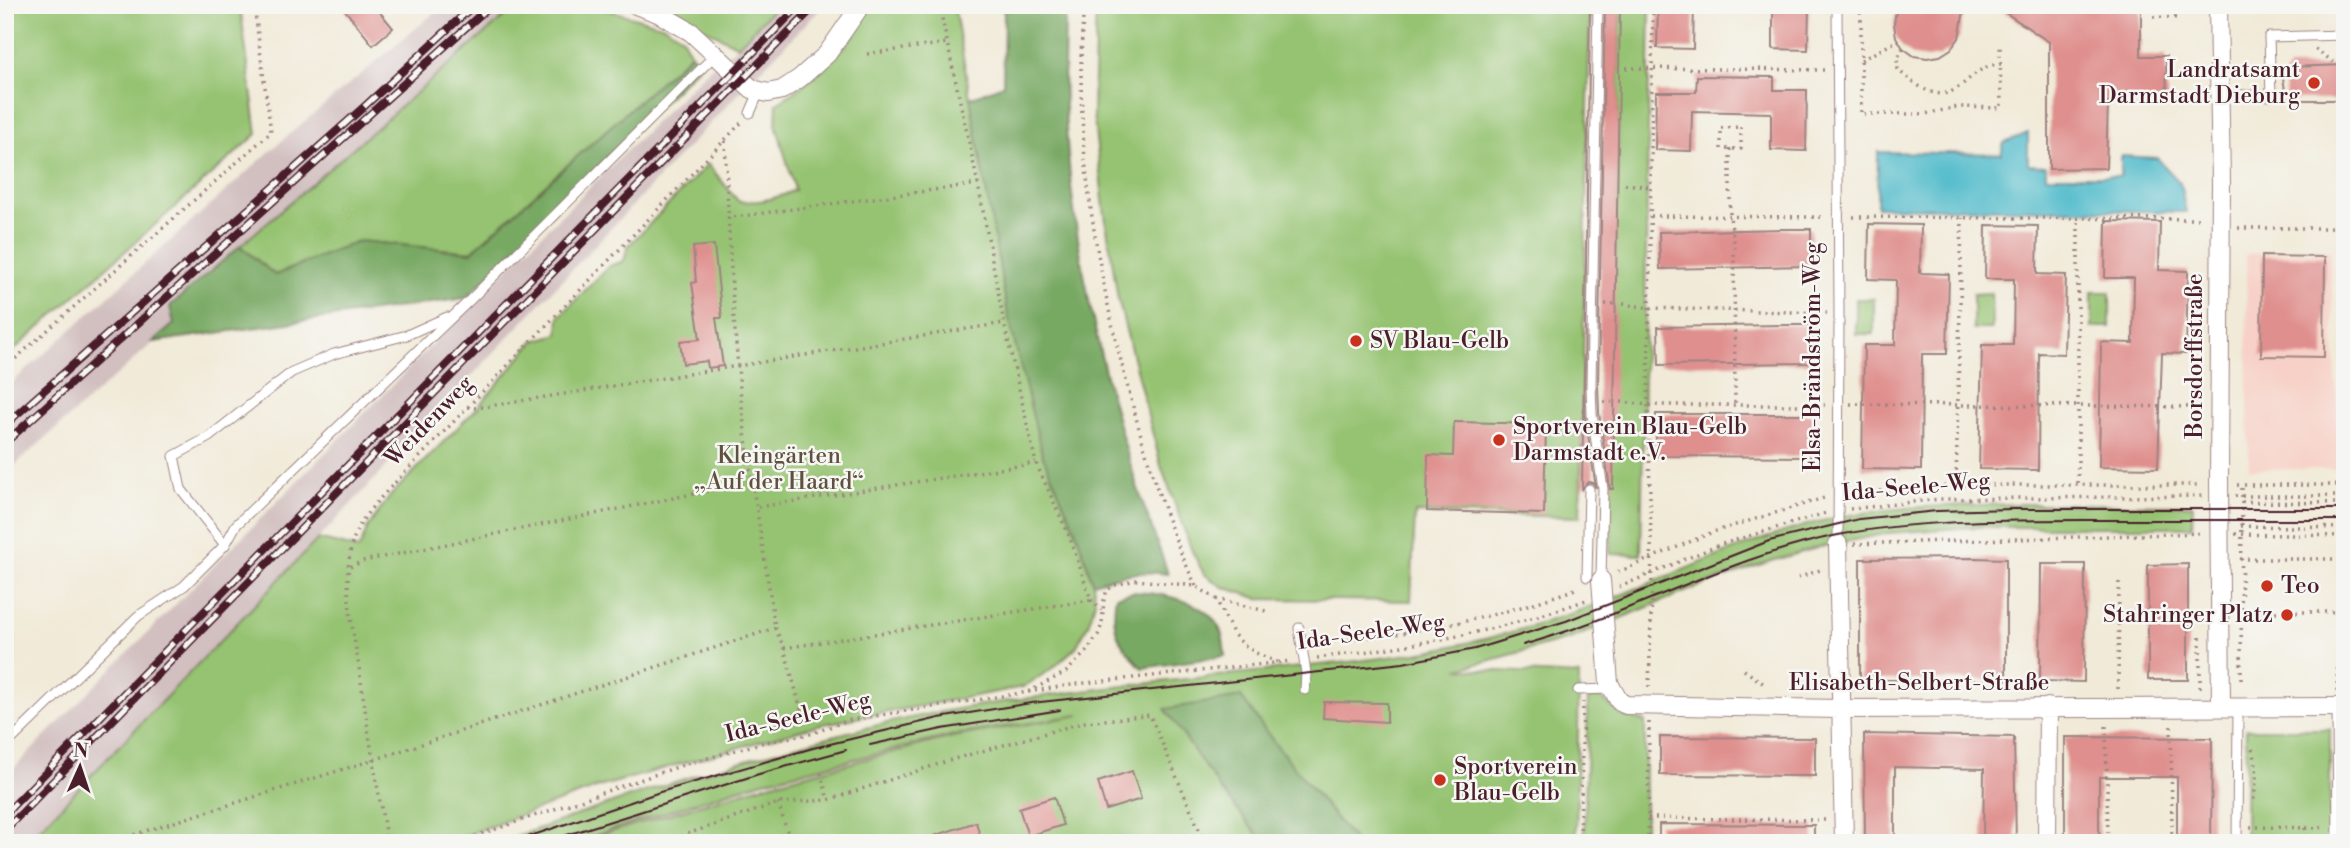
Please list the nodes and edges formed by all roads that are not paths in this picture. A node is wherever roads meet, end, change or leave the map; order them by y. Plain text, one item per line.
1 (636, 5) edge
2 (861, 5) edge
3 (1598, 5) edge
4 (1836, 5) edge
5 (2218, 5) edge
6 (2345, 35) edge
7 (715, 55) junction
8 (759, 92) junction
9 (2220, 94) junction
10 (750, 113) road end
11 (455, 313) junction
12 (1590, 489) dead end
13 (1838, 544) joint
14 (225, 545) junction
15 (1597, 583) junction
16 (1299, 628) dead end
17 (1610, 689) junction
18 (1306, 690) dead end
19 (1581, 690) road end
20 (2048, 707) junction
21 (2230, 707) junction
22 (2341, 707) edge
23 (1841, 709) junction
24 (5, 746) edge
25 (1844, 843) edge
26 (2047, 843) edge
27 (2237, 843) edge
28 (2338, 843) edge

1 - 7 street
2 - 8 street
3 - 15 lane
4 - 13 lane, Elsa-Brändström-Weg
5 - 9 street, Borsdorffstraße
6 - 9 lane
7 - 8 street
7 - 11 lane
8 - 10 lane
9 - 21 street, Borsdorffstraße
11 - 14 lane
11 - 14 lane
12 - 15 lane
13 - 23 street, Elsa-Brändström-Weg
14 - 24 lane
15 - 17 street
16 - 18 lane
17 - 19 lane
17 - 23 street, Elisabeth-Selbert-Straße
20 - 21 street, Elisabeth-Selbert-Straße
20 - 23 street, Elisabeth-Selbert-Straße
20 - 26 street
21 - 22 street, Elisabeth-Selbert-Straße
21 - 27 lane
22 - 28 lane
23 - 25 street, Elsa-Brändström-Weg

